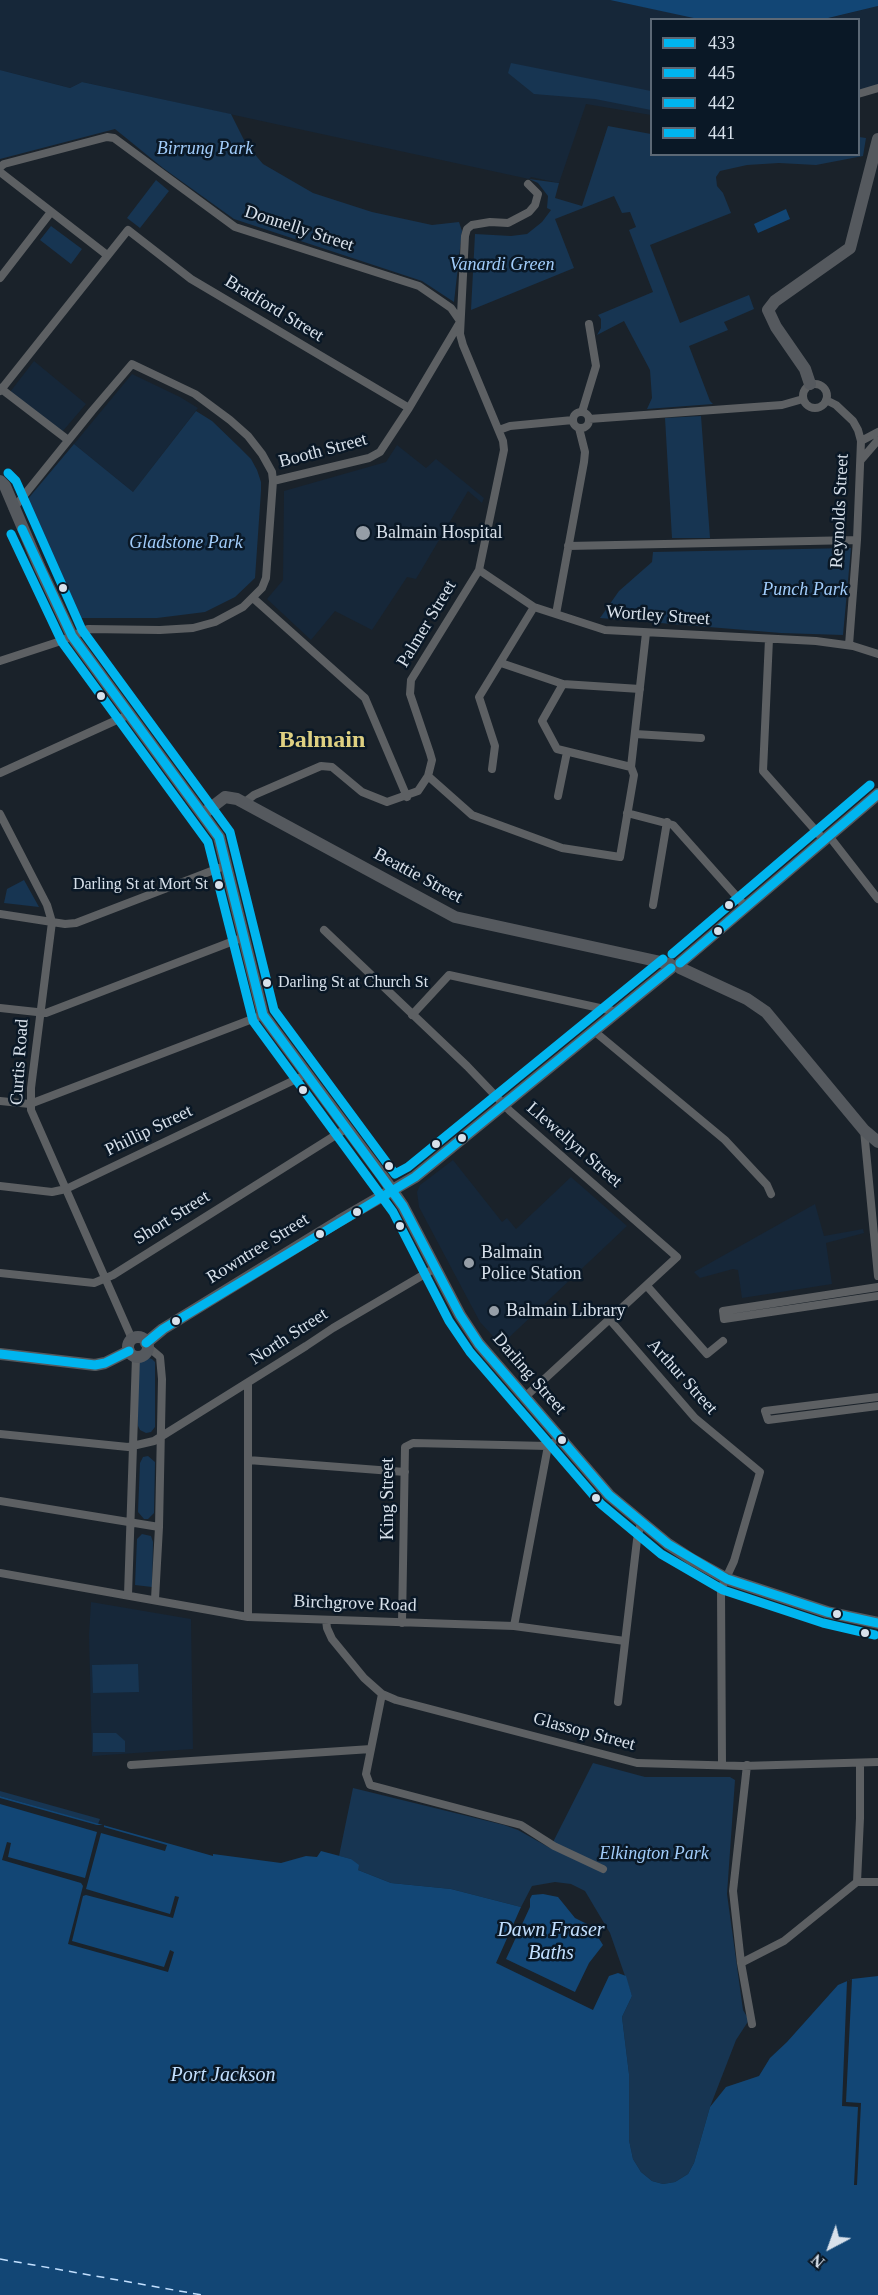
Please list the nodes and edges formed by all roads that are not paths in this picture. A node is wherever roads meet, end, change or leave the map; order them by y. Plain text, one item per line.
1 (878, 88) edge
2 (860, 93) edge
3 (878, 139) edge
4 (0, 167) edge
5 (0, 172) edge
6 (528, 184) dead end
7 (51, 212) junction
8 (107, 255) junction
9 (0, 278) edge
10 (460, 322) junction
11 (589, 324) dead end
12 (810, 384) junction
13 (1, 389) edge
14 (803, 399) junction
15 (826, 400) junction
16 (409, 408) junction
17 (582, 412) junction
18 (589, 419) junction
19 (573, 420) junction
20 (579, 428) junction
21 (499, 430) junction
22 (878, 432) edge
23 (68, 440) junction
24 (878, 440) edge
25 (861, 441) junction
26 (861, 460) junction
27 (0, 481) edge
28 (273, 481) junction
29 (0, 495) edge
30 (13, 509) junction
31 (857, 540) junction
32 (568, 546) junction
33 (479, 570) junction
34 (253, 598) junction
35 (534, 607) junction
36 (556, 614) junction
37 (646, 633) junction
38 (72, 636) junction
39 (769, 639) junction
40 (849, 645) junction
41 (878, 654) edge
42 (0, 661) edge
43 (501, 663) junction
44 (563, 684) junction
45 (640, 689) junction
46 (130, 714) junction
47 (635, 734) junction
48 (701, 738) dead end
49 (567, 752) junction
50 (631, 767) junction
51 (492, 769) dead end
52 (0, 773) edge
53 (428, 776) junction
54 (878, 794) edge
55 (407, 796) junction
56 (558, 796) dead end
57 (245, 802) junction
58 (627, 813) junction
59 (0, 814) edge
60 (203, 814) junction
61 (667, 822) junction
62 (3, 826) edge
63 (827, 838) junction
64 (227, 865) junction
65 (878, 899) edge
66 (653, 905) dead end
67 (746, 907) junction
68 (0, 914) edge
69 (52, 922) junction
70 (324, 930) dead end
71 (244, 937) junction
72 (675, 966) junction
73 (0, 1008) edge
74 (618, 1012) junction
75 (40, 1014) junction
76 (263, 1015) junction
77 (412, 1015) junction
78 (594, 1031) junction
79 (307, 1074) junction
80 (0, 1101) edge
81 (30, 1104) junction
82 (504, 1105) junction
83 (347, 1128) junction
84 (864, 1130) junction
85 (878, 1142) edge
86 (0, 1186) edge
87 (66, 1189) junction
88 (392, 1190) junction
89 (771, 1194) dead end
90 (435, 1268) junction
91 (0, 1273) edge
92 (878, 1276) edge
93 (104, 1279) junction
94 (647, 1286) junction
95 (878, 1287) edge
96 (878, 1296) edge
97 (806, 1302) junction
98 (762, 1309) dead end
99 (610, 1320) junction
100 (723, 1341) dead end
101 (147, 1344) junction
102 (132, 1349) junction
103 (0, 1354) edge
104 (248, 1383) junction
105 (525, 1397) junction
106 (878, 1397) edge
107 (854, 1405) junction
108 (878, 1406) edge
109 (809, 1410) dead end
110 (0, 1434) edge
111 (161, 1434) junction
112 (559, 1437) junction
113 (133, 1445) junction
114 (548, 1446) junction
115 (248, 1460) junction
116 (405, 1472) junction
117 (0, 1501) edge
118 (642, 1522) junction
119 (130, 1524) junction
120 (159, 1527) junction
121 (0, 1573) edge
122 (727, 1579) junction
123 (128, 1595) junction
124 (155, 1599) junction
125 (248, 1617) junction
126 (326, 1620) junction
127 (402, 1623) junction
128 (878, 1623) edge
129 (514, 1626) junction
130 (625, 1641) junction
131 (382, 1694) junction
132 (618, 1702) dead end
133 (371, 1749) junction
134 (878, 1762) edge
135 (860, 1763) junction
136 (131, 1765) dead end
137 (722, 1765) junction
138 (747, 1766) junction
139 (603, 1869) dead end
140 (857, 1882) junction
141 (878, 1882) edge
142 (741, 1963) junction
143 (752, 2024) dead end

1 - 2 street
3 - 12 street
4 - 10 street, Donnelly Street
5 - 7 street
6 - 10 street, Booth Street
7 - 8 street
7 - 9 street
8 - 13 street
8 - 16 street, Bradford Street
10 - 16 street, Booth Street
10 - 21 street, Palmer Street
11 - 17 street
12 - 14 street
12 - 15 street
13 - 23 street
14 - 15 street
14 - 18 street
15 - 25 street, Reynolds Street
16 - 28 street, Booth Street
17 - 18 street
17 - 19 street
18 - 20 street
19 - 20 street
19 - 21 street
20 - 32 street
21 - 33 street, Palmer Street
22 - 25 street
23 - 28 street
23 - 30 street
24 - 26 street
25 - 26 street, Reynolds Street
26 - 31 street, Reynolds Street
27 - 30 street, Darling Street
28 - 34 street, Booth Street
29 - 30 street, Darling Street
30 - 38 street, Darling Street
31 - 32 street
31 - 40 street, Reynolds Street
32 - 36 street
33 - 35 street, Wortley Street
33 - 53 street, Palmer Street
34 - 38 street, Booth Street
34 - 55 street
35 - 36 street, Wortley Street
35 - 43 street
36 - 37 street, Wortley Street
37 - 39 street, Wortley Street
37 - 45 street
38 - 42 street, Booth Street
38 - 46 street, Darling Street
39 - 40 street, Wortley Street
39 - 63 street
40 - 41 street
43 - 44 street
43 - 51 street
44 - 45 street
44 - 49 street
45 - 47 street
46 - 52 street
46 - 60 street, Darling Street
47 - 48 street
47 - 50 street
49 - 50 street
49 - 56 street
50 - 58 street
53 - 55 street
53 - 58 street
54 - 63 street, Rowntree Street
55 - 57 street
57 - 60 street, Beattie Street
57 - 72 street, Beattie Street
58 - 61 street
59 - 62 street, Curtis Road
60 - 64 street, Darling Street
61 - 66 street
61 - 67 street
62 - 69 street, Curtis Road
63 - 65 street
63 - 67 street, Rowntree Street
64 - 69 street
64 - 71 street, Darling Street
67 - 72 street, Rowntree Street
68 - 69 street
69 - 75 street, Curtis Road
70 - 77 street, Llewellyn Street
71 - 75 street
71 - 76 street, Darling Street
72 - 74 street, Rowntree Street
72 - 84 street, Beattie Street
73 - 75 street
74 - 77 street
74 - 78 street, Rowntree Street
75 - 81 street, Curtis Road
76 - 79 street, Darling Street
76 - 81 street
77 - 82 street, Llewellyn Street
78 - 82 street, Rowntree Street
78 - 89 street
79 - 83 street, Darling Street
79 - 87 street, Phillip Street
80 - 81 street
81 - 87 street, Curtis Road
82 - 88 street, Rowntree Street
82 - 94 street, Llewellyn Street
83 - 88 street, Darling Street
83 - 93 street, Short Street
84 - 85 street, Beattie Street
84 - 92 street
86 - 87 street, Phillip Street
87 - 93 street, Curtis Road
88 - 90 street, Darling Street
88 - 101 street, Rowntree Street
90 - 104 street, North Street
90 - 105 street, Darling Street
91 - 93 street, Short Street
93 - 102 street, Curtis Road
94 - 99 street
94 - 100 street
95 - 97 street
96 - 97 street
97 - 98 street
99 - 105 street
99 - 122 street, Arthur Street
101 - 102 street
101 - 111 street
102 - 103 street
102 - 113 street
104 - 111 street, North Street
104 - 115 street
105 - 112 street, Darling Street
106 - 107 street
107 - 108 street
107 - 109 street
110 - 113 street
111 - 113 street, North Street
111 - 120 street
112 - 114 street
112 - 118 street, Darling Street
113 - 119 street
114 - 116 street, King Street
114 - 129 street
115 - 116 street
115 - 125 street
116 - 127 street, King Street
117 - 119 street
118 - 122 street, Darling Street
118 - 130 street
119 - 120 street
119 - 123 street
120 - 124 street
121 - 123 street, Birchgrove Road
122 - 128 street, Darling Street
122 - 137 street
123 - 124 street, Birchgrove Road
124 - 125 street, Birchgrove Road
125 - 126 street, Birchgrove Road
126 - 127 street, Birchgrove Road
126 - 131 street, Glassop Street
127 - 129 street, Birchgrove Road
129 - 130 street, Birchgrove Road
130 - 132 street
131 - 133 street
131 - 137 street, Glassop Street
133 - 136 street
133 - 139 street
134 - 135 street, Glassop Street
135 - 138 street, Glassop Street
135 - 140 street
137 - 138 street, Glassop Street
138 - 142 street
140 - 141 street
140 - 142 street
142 - 143 street

